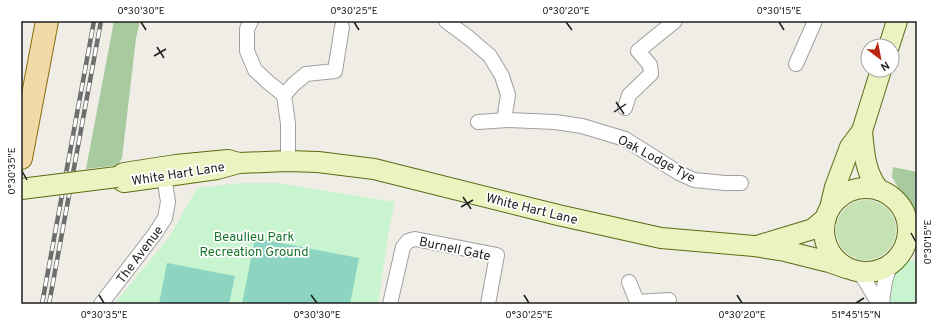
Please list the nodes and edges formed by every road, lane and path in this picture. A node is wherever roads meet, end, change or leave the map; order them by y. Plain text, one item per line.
1 (47, 21) edge
2 (251, 21) edge
3 (446, 21) edge
4 (675, 21) edge
5 (815, 21) edge
6 (896, 21) edge
7 (342, 27) dead end
8 (891, 38) edge
9 (796, 64) dead end
10 (879, 78) edge
11 (284, 95) junction
12 (625, 108) dead end
13 (507, 120) junction
14 (478, 122) dead end
15 (862, 131) junction
16 (21, 158) edge
17 (288, 161) junction
18 (240, 163) junction
19 (164, 176) junction
20 (117, 177) junction
21 (741, 183) dead end
22 (21, 189) edge
23 (879, 190) junction
24 (898, 203) junction
25 (828, 213) junction
26 (917, 220) edge
27 (754, 246) junction
28 (904, 255) edge
29 (852, 270) junction
30 (629, 282) dead end
31 (670, 300) dead end
32 (638, 303) edge
33 (101, 304) edge
34 (390, 304) edge
35 (488, 304) edge
36 (879, 304) edge
37 (882, 304) edge

1 - 16 main road
2 - 11 street
3 - 13 street
4 - 12 street
5 - 9 street
6 - 8 street
7 - 11 street
10 - 15 street
11 - 17 street
13 - 14 street, Oak Lodge Tye
13 - 21 street, Oak Lodge Tye
15 - 23 street
15 - 25 street
17 - 18 street, White Hart Lane
17 - 27 street, White Hart Lane
18 - 19 street, White Hart Lane
18 - 20 street, White Hart Lane
19 - 20 street, White Hart Lane
19 - 33 street, The Avenue
20 - 22 street, White Hart Lane, bridge
23 - 24 street
23 - 25 street
24 - 26 street
24 - 28 street
25 - 27 street, White Hart Lane
25 - 29 street
27 - 29 street, White Hart Lane
28 - 29 street
28 - 37 street
29 - 36 street
30 - 32 street
31 - 32 street
34 - 35 street, Burnell Gate

